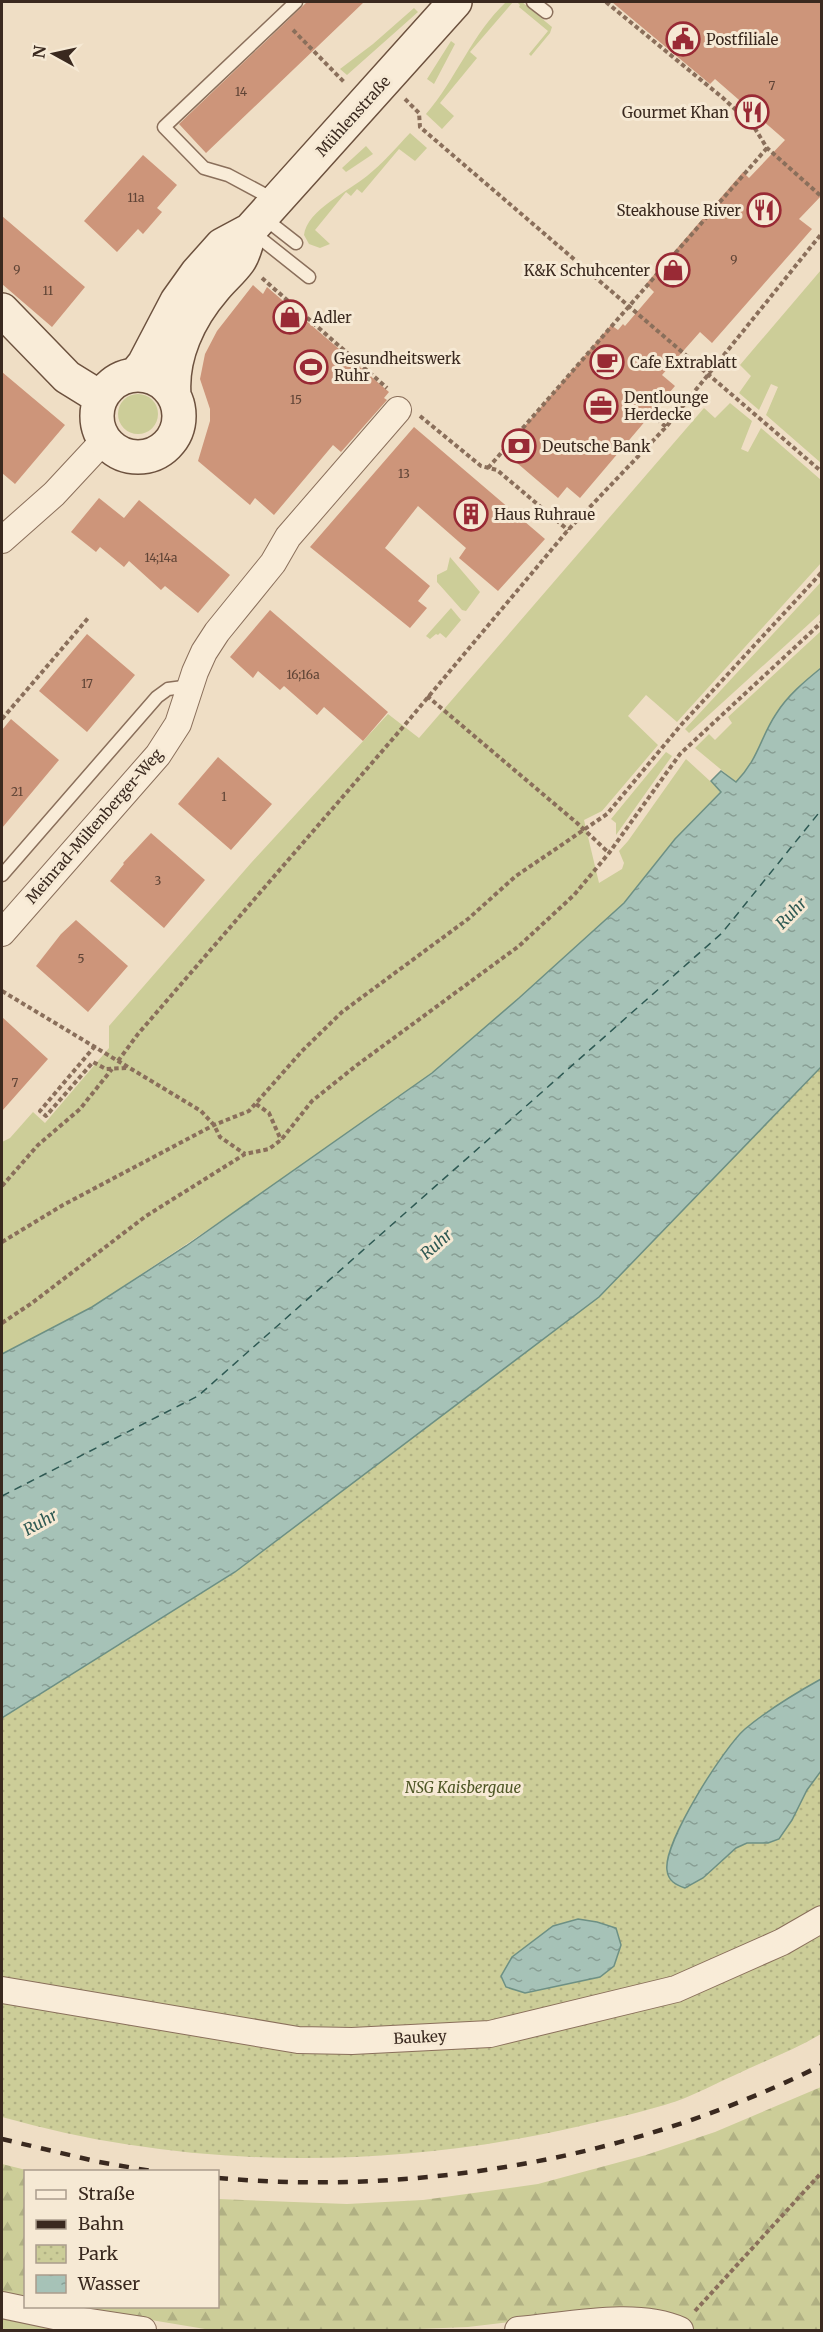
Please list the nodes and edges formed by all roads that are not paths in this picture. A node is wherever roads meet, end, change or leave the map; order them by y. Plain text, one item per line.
1 (296, 2) edge
2 (455, 2) edge
3 (532, 2) edge
4 (546, 12) dead end
5 (263, 216) junction
6 (296, 243) dead end
7 (309, 278) dead end
8 (3, 314) edge
9 (135, 375) junction
10 (174, 395) junction
11 (101, 398) junction
12 (398, 410) dead end
13 (106, 442) junction
14 (2, 540) edge
15 (191, 686) junction
16 (2, 876) edge
17 (2, 933) edge
18 (822, 1919) edge
19 (2, 1990) edge
20 (2, 2305) edge
21 (679, 2330) edge
22 (143, 2331) edge
23 (518, 2331) edge

1 - 5 lane
2 - 5 main road, Mühlenstraße
3 - 4 lane
5 - 6 lane
5 - 7 lane
5 - 9 main road, Mühlenstraße
5 - 10 main road, Mühlenstraße
8 - 11 main road
9 - 10 main road
9 - 11 main road
10 - 13 main road, Mühlenstraße
11 - 13 main road
12 - 15 street, Meinrad-Miltenberger-Weg
13 - 14 street
15 - 16 lane
15 - 17 street, Meinrad-Miltenberger-Weg
18 - 19 street, Baukey
20 - 22 street
21 - 23 street

